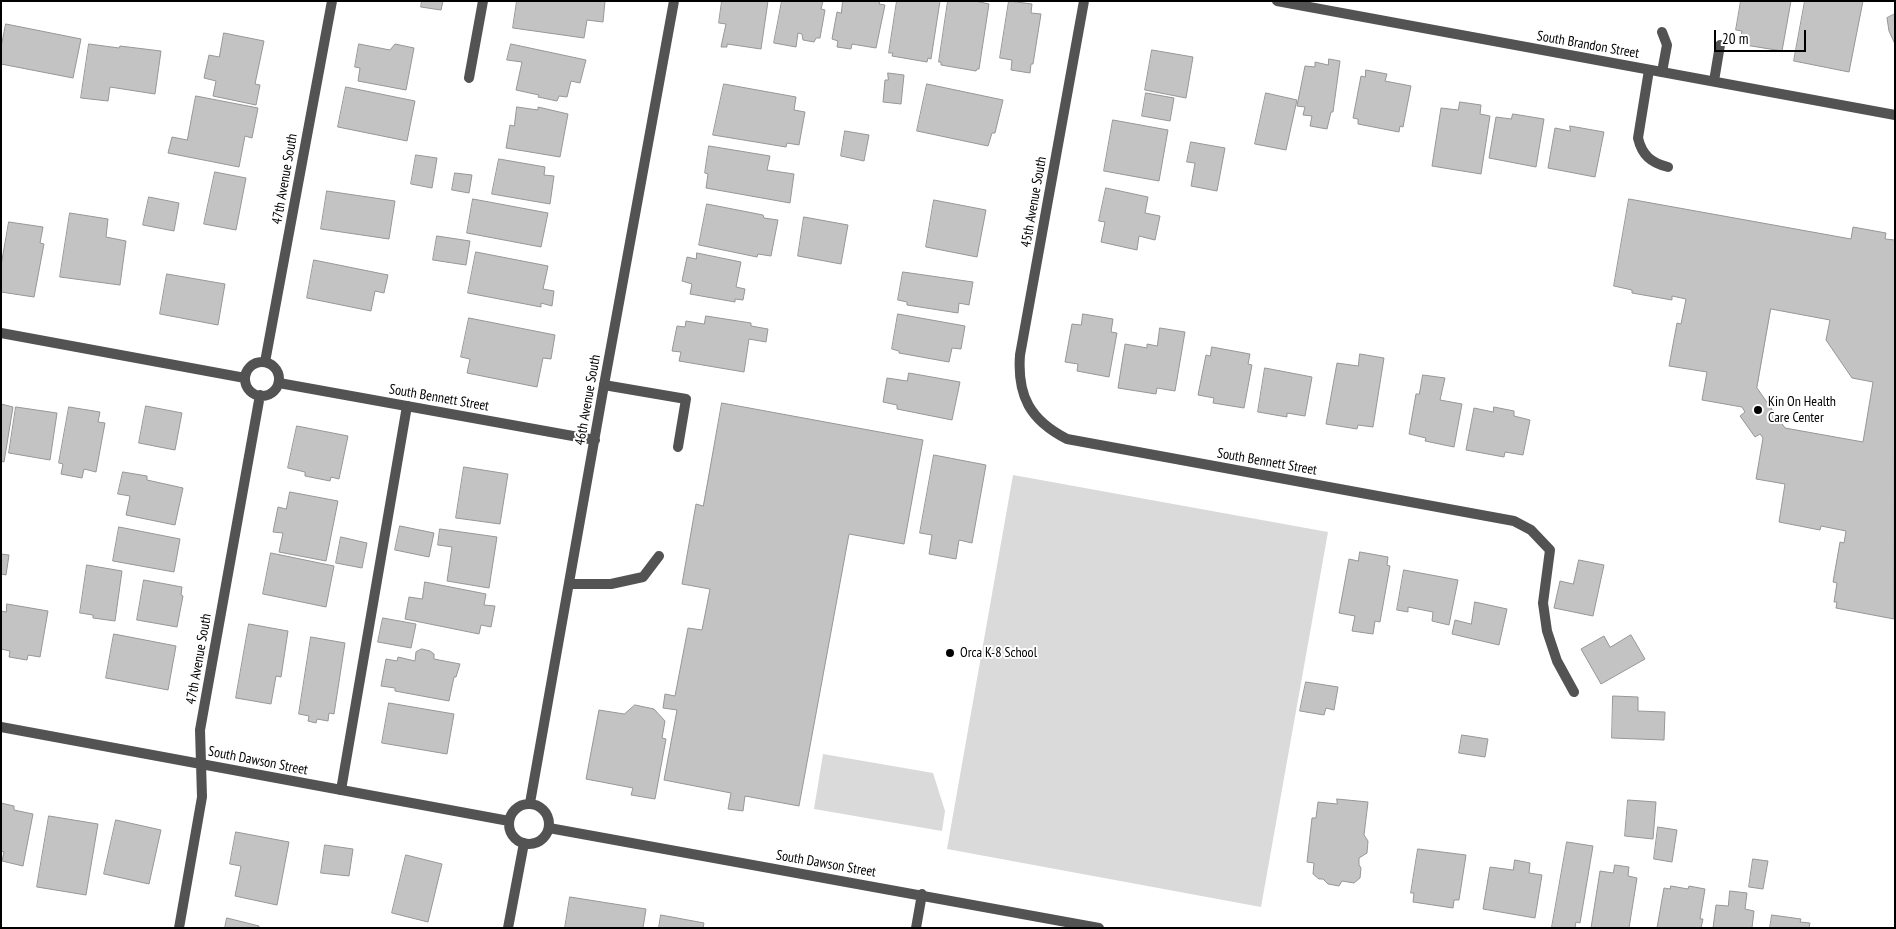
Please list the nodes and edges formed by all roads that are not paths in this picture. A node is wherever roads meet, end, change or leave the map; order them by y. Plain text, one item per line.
1 (332, 1) edge
2 (483, 1) edge
3 (674, 1) edge
4 (1084, 1) edge
5 (1277, 1) edge
6 (1662, 32) dead end
7 (1720, 45) dead end
8 (1649, 70) junction
9 (1662, 72) junction
10 (469, 78) dead end
11 (1714, 82) junction
12 (1895, 116) edge
13 (1668, 167) dead end
14 (1, 333) edge
15 (266, 362) junction
16 (245, 378) junction
17 (279, 383) junction
18 (604, 385) junction
19 (260, 395) junction
20 (407, 406) junction
21 (1028, 406) joint
22 (595, 440) junction
23 (678, 447) dead end
24 (659, 556) dead end
25 (570, 584) junction
26 (1574, 692) dead end
27 (1, 727) edge
28 (202, 764) junction
29 (341, 790) junction
30 (530, 803) junction
31 (510, 821) junction
32 (549, 828) junction
33 (524, 843) junction
34 (922, 894) junction
35 (179, 928) edge
36 (508, 928) edge
37 (916, 928) edge
38 (1099, 928) edge

1 - 15 street, 47th Avenue South
2 - 10 street
3 - 18 street, 46th Avenue South
4 - 21 street, 45th Avenue South
5 - 8 street, South Brandon Street
6 - 9 street
7 - 11 street
8 - 9 street, South Brandon Street
8 - 13 street
9 - 11 street, South Brandon Street
11 - 12 street, South Brandon Street
14 - 16 street
15 - 16 street
15 - 17 street
16 - 19 street
17 - 19 street
17 - 20 street, South Bennett Street
18 - 22 street, 46th Avenue South
18 - 23 street
19 - 28 street, 47th Avenue South
20 - 22 street, South Bennett Street
20 - 29 street
21 - 26 street, South Bennett Street
22 - 25 street, 46th Avenue South
24 - 25 street
25 - 30 street, 46th Avenue South
27 - 28 street, South Dawson Street
28 - 29 street, South Dawson Street
28 - 35 street, 47th Avenue South
29 - 31 street, South Dawson Street
30 - 31 street
30 - 32 street
31 - 33 street
32 - 33 street
32 - 34 street, South Dawson Street
33 - 36 street
34 - 37 street
34 - 38 street, South Dawson Street

